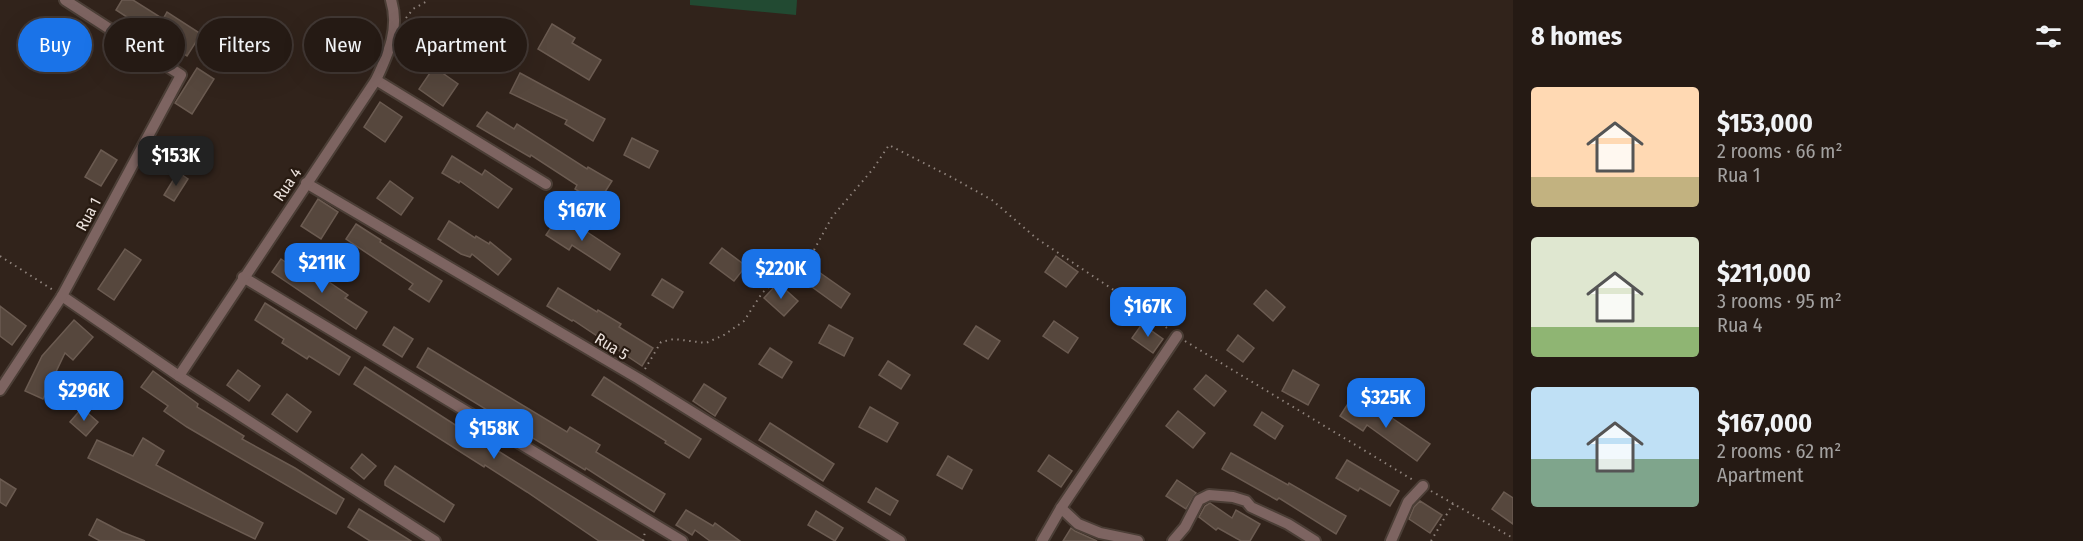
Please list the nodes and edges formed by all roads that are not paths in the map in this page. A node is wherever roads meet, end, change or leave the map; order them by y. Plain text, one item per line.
1 (64, 0) edge
2 (391, 0) edge
3 (376, 80) junction
4 (306, 183) junction
5 (546, 184) dead end
6 (243, 278) junction
7 (62, 296) junction
8 (1177, 336) road end
9 (179, 376) junction
10 (0, 390) edge
11 (1423, 486) road end
12 (1061, 508) junction
13 (435, 541) edge
14 (682, 541) edge
15 (900, 541) edge
16 (1042, 541) edge
17 (1138, 541) edge
18 (1173, 541) edge
19 (1315, 541) edge
20 (1391, 541) edge

1 - 7 street, Rua 1
2 - 3 street, Rua 4
3 - 4 street, Rua 4
3 - 5 street
4 - 6 street, Rua 4
4 - 15 street, Rua 5
6 - 9 street, Rua 4
6 - 14 street
7 - 9 street
7 - 10 street, Rua 1
8 - 12 street
9 - 13 street
11 - 20 street
12 - 16 street
12 - 17 street
18 - 19 street

